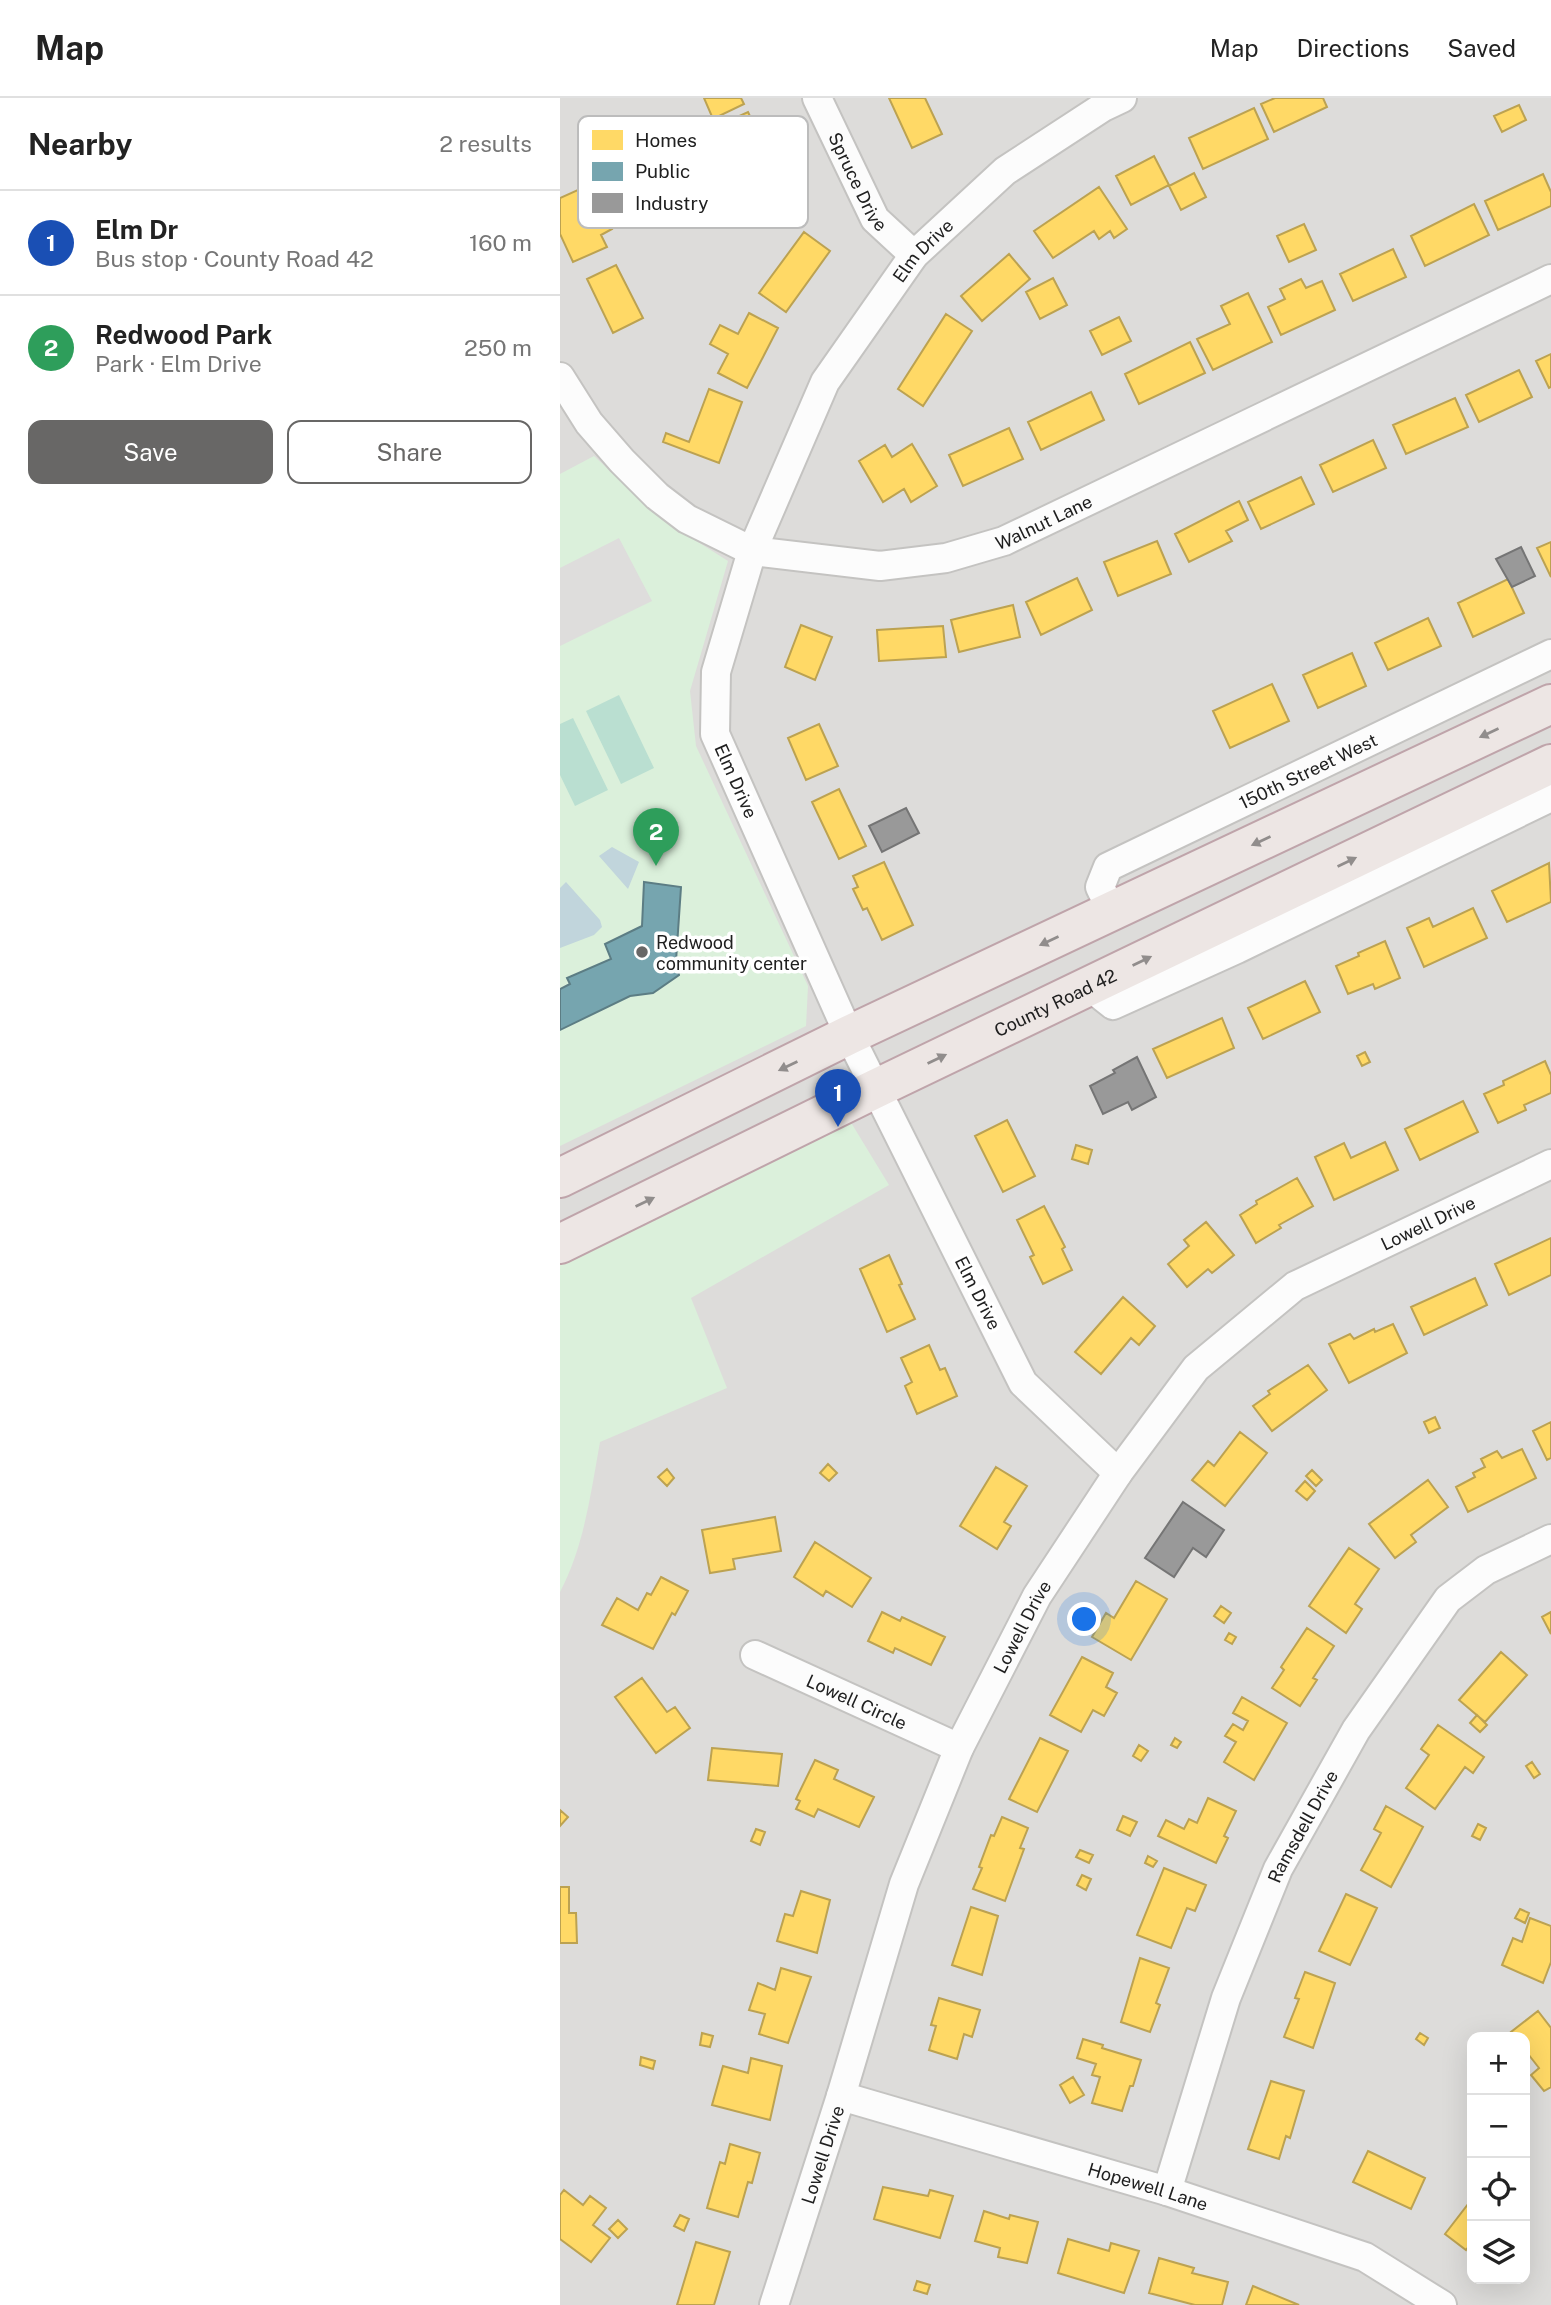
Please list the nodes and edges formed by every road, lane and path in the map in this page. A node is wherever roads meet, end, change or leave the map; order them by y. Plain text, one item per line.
1 (817, 98) edge
2 (1122, 98) edge
3 (914, 255) junction
4 (1551, 279) edge
5 (560, 376) edge
6 (752, 551) junction
7 (1551, 654) edge
8 (1551, 704) edge
9 (1551, 764) edge
10 (1551, 797) edge
11 (1112, 912) junction
12 (1089, 986) junction
13 (849, 1035) junction
14 (875, 1089) junction
15 (1551, 1164) edge
16 (560, 1178) edge
17 (560, 1244) edge
18 (1118, 1473) junction
19 (1551, 1539) edge
20 (755, 1655) dead end
21 (959, 1748) junction
22 (841, 2096) junction
23 (1167, 2191) junction
24 (774, 2305) edge
25 (1442, 2305) edge

1 - 3 street, Spruce Drive
2 - 3 street, Elm Drive
3 - 6 street, Elm Drive
4 - 6 street, Walnut Lane
5 - 6 street, Walnut Lane
6 - 13 street, Elm Drive
7 - 11 street, 150th Street West
8 -> 11 highway
12 -> 9 highway, County Road 42
10 - 12 street
11 -> 13 highway
14 -> 12 highway, County Road 42
13 - 14 street, Elm Drive
13 -> 16 highway
17 -> 14 highway, County Road 42
14 - 18 street, Elm Drive
15 - 18 street, Lowell Drive
18 - 21 street, Lowell Drive
19 - 23 street, Ramsdell Drive
20 - 21 street, Lowell Circle
21 - 22 street, Lowell Drive
22 - 23 street, Hopewell Lane
22 - 24 street, Lowell Drive
23 - 25 street, Hopewell Lane

